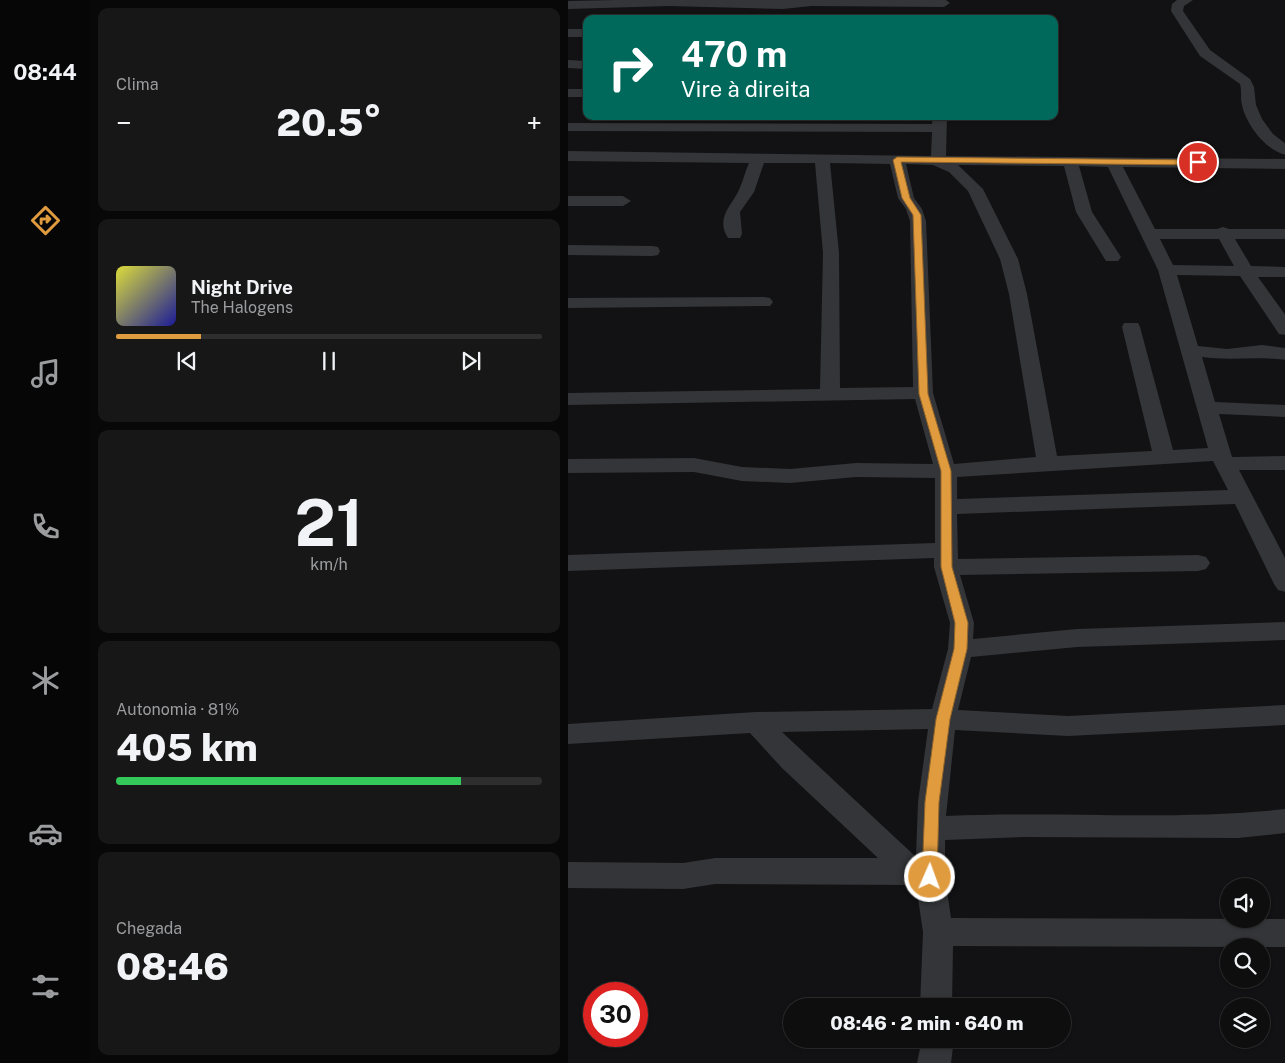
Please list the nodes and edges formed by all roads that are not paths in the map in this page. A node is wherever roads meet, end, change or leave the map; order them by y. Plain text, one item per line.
1 (1187, 0) edge
2 (944, 2) edge
3 (568, 5) edge
4 (943, 15) edge
5 (568, 33) edge
6 (583, 33) edge
7 (568, 64) edge
8 (583, 65) edge
9 (568, 93) edge
10 (583, 93) edge
11 (939, 122) edge
12 (568, 127) edge
13 (1286, 151) edge
14 (568, 156) edge
15 (822, 159) junction
16 (757, 160) junction
17 (897, 160) junction
18 (938, 161) junction
19 (1070, 162) junction
20 (1114, 162) junction
21 (1286, 164) edge
22 (568, 201) edge
23 (623, 201) dead end
24 (1223, 232) junction
25 (734, 234) dead end
26 (1149, 234) junction
27 (1286, 234) edge
28 (568, 250) edge
29 (652, 251) dead end
30 (1112, 257) dead end
31 (1167, 270) junction
32 (1246, 272) junction
33 (1286, 272) edge
34 (764, 302) dead end
35 (568, 303) edge
36 (1279, 312) edge
37 (1130, 327) dead end
38 (1286, 330) edge
39 (1189, 350) junction
40 (1286, 354) edge
41 (1227, 355) junction
42 (1197, 376) junction
43 (924, 394) junction
44 (830, 395) junction
45 (568, 399) edge
46 (1207, 408) junction
47 (1286, 411) edge
48 (1164, 457) junction
49 (1223, 459) junction
50 (1048, 463) junction
51 (1286, 463) edge
52 (568, 466) edge
53 (946, 471) junction
54 (1242, 497) junction
55 (946, 507) junction
56 (946, 559) junction
57 (1198, 562) dead end
58 (568, 563) edge
59 (1286, 584) edge
60 (1286, 631) edge
61 (960, 649) junction
62 (1286, 716) edge
63 (943, 719) junction
64 (756, 722) junction
65 (568, 734) edge
66 (1286, 821) edge
67 (931, 830) junction
68 (920, 874) junction
69 (568, 876) edge
70 (938, 932) junction
71 (1286, 933) edge
72 (936, 998) edge
73 (936, 1048) edge
74 (934, 1063) edge

1 - 13 street
2 - 3 street
2 - 4 street
5 - 6 street
7 - 8 street
9 - 10 street
11 - 12 street
11 - 18 street
14 - 16 street
15 - 16 street
15 - 17 street
15 - 44 street
16 - 25 street
17 - 18 street
17 - 43 street
18 - 19 street
18 - 50 street
19 - 20 street
19 - 30 street
20 - 21 street
20 - 26 street
22 - 23 street
24 - 26 street
24 - 27 street
24 - 32 street
26 - 31 street
28 - 29 street
31 - 32 street
31 - 39 street
32 - 33 street
32 - 36 street
34 - 35 street
36 - 38 street
37 - 48 street
39 - 41 street
39 - 42 street
40 - 41 street
41 - 42 street
42 - 46 street
43 - 44 street
43 - 53 street
44 - 45 street
46 - 47 street
46 - 49 street
48 - 49 street
48 - 50 street
49 - 51 street
49 - 54 street
50 - 53 street
52 - 53 street
53 - 55 street
54 - 55 street
54 - 59 street
55 - 56 street
56 - 57 street
56 - 58 street
56 - 61 street
60 - 61 street
61 - 63 street
62 - 63 street
63 - 64 street
63 - 67 street
64 - 65 street
64 - 68 street
66 - 67 street
67 - 68 street
68 - 69 street
68 - 70 street
70 - 71 street
70 - 72 street
73 - 74 street

